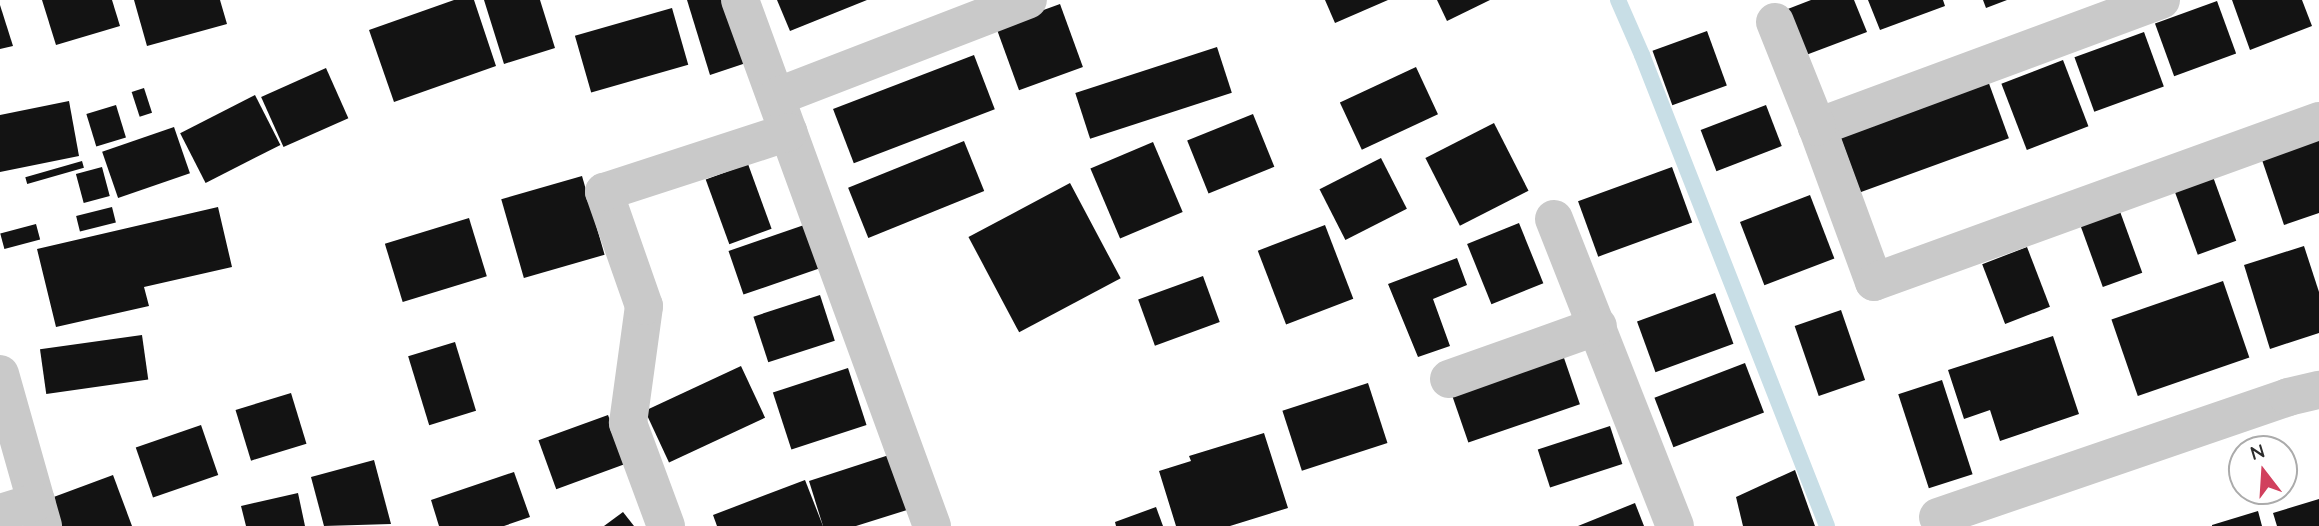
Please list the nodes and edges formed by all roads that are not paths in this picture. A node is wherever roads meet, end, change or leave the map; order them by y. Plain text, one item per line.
1 (740, 0) edge
2 (1028, 0) edge
3 (2161, 0) edge
4 (1775, 22) dead end
5 (776, 97) junction
6 (2319, 121) edge
7 (1817, 127) junction
8 (789, 132) junction
9 (1554, 219) dead end
10 (1598, 326) junction
11 (0, 374) edge
12 (1449, 379) dead end
13 (2319, 390) edge
14 (0, 513) edge
15 (39, 514) edge
16 (1938, 517) dead end
17 (666, 526) edge
18 (932, 526) edge
19 (1675, 526) edge

1 - 5 street
2 - 5 street
3 - 7 street
4 - 7 street
5 - 8 street
6 - 7 street
8 - 17 street
8 - 18 street
9 - 10 street
10 - 12 street
10 - 19 street
11 - 15 street
13 - 16 street
14 - 15 street

